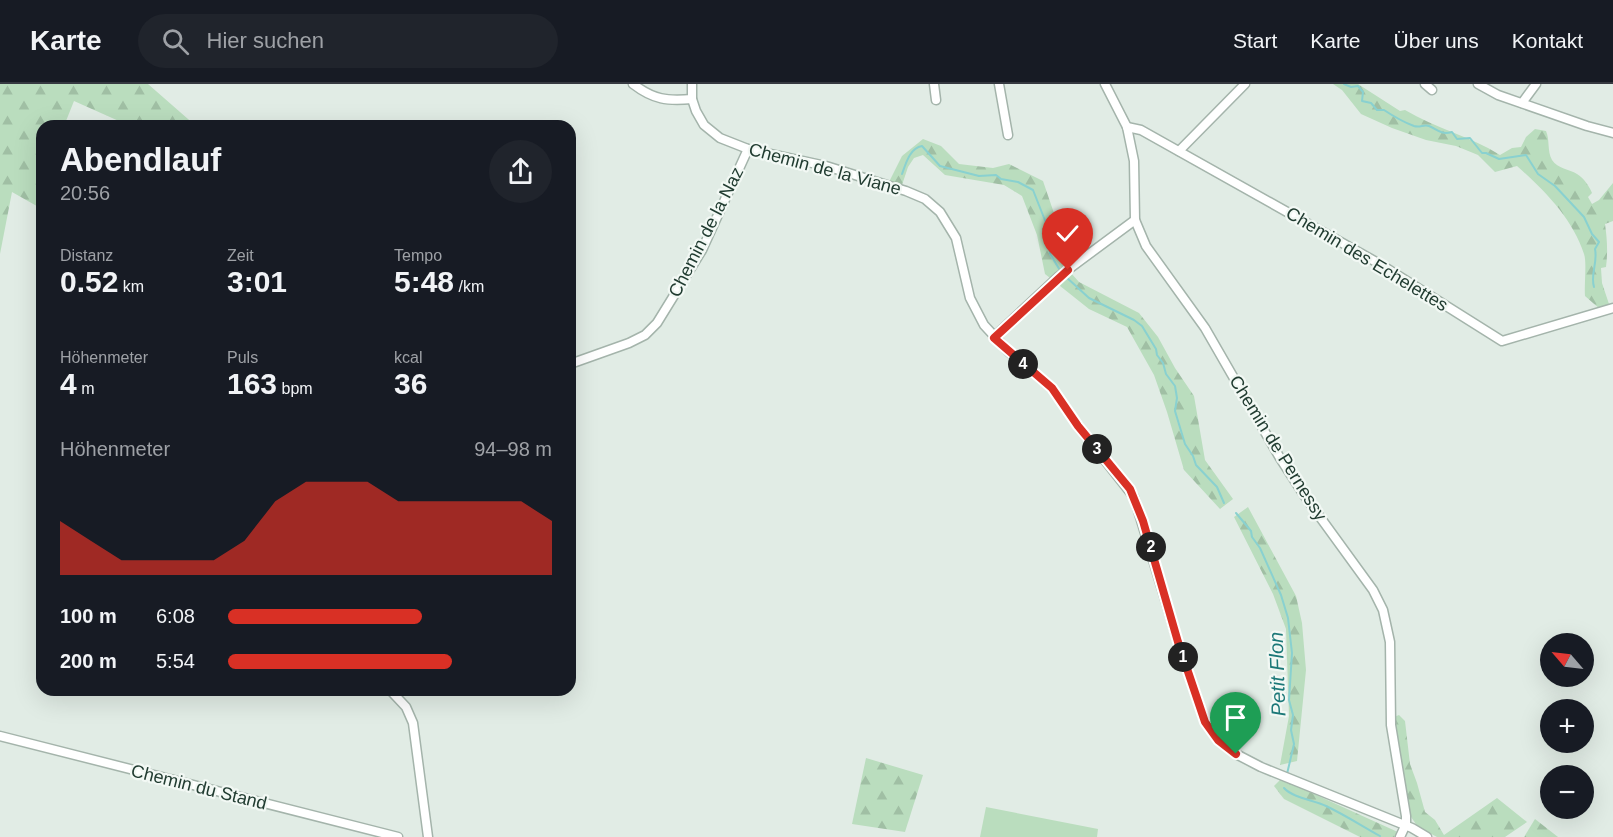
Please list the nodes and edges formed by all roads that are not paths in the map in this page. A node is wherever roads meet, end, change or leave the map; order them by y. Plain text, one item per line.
1 (633, 84) edge
2 (692, 84) edge
3 (934, 84) edge
4 (999, 84) edge
5 (1105, 84) edge
6 (1245, 84) edge
7 (1478, 84) edge
8 (1536, 84) edge
9 (692, 99) junction
10 (936, 100) dead end
11 (1522, 103) junction
12 (1127, 127) junction
13 (1613, 133) edge
14 (1008, 135) dead end
15 (748, 149) junction
16 (1179, 151) junction
17 (1135, 220) junction
18 (1613, 308) edge
19 (994, 338) junction
20 (576, 362) edge
21 (395, 696) edge
22 (0, 736) edge
23 (1404, 827) junction
24 (398, 837) edge
25 (428, 837) edge
26 (1400, 837) edge
27 (1427, 837) edge

1 - 9 street
2 - 9 street, Chemin de la Viane
3 - 10 street
4 - 14 street
5 - 12 street, Chemin de Pernessy
6 - 16 street
7 - 11 street
8 - 11 street
9 - 15 street, Chemin de la Viane
11 - 13 street
12 - 16 street, Chemin des Echelettes
12 - 17 street, Chemin de Pernessy
15 - 19 street, Chemin de la Viane
15 - 20 street, Chemin de la Naz
16 - 18 street, Chemin des Echelettes
17 - 19 street
17 - 23 street, Chemin de Pernessy
19 - 23 street, Chemin de la Viane
21 - 25 street
22 - 24 street, Chemin du Stand
23 - 26 street
23 - 27 street, Chemin de la Viane

